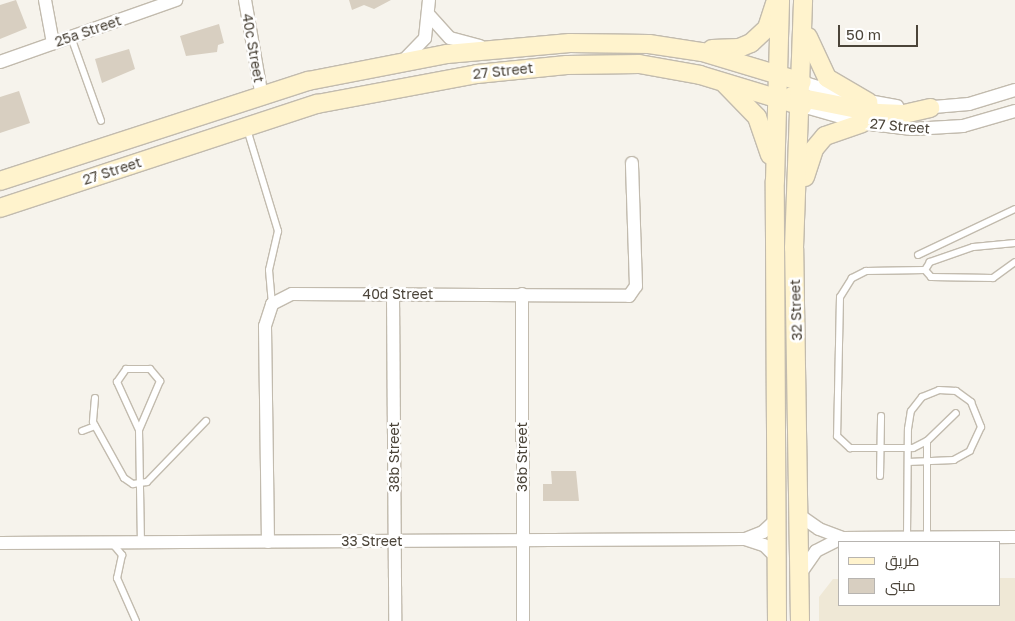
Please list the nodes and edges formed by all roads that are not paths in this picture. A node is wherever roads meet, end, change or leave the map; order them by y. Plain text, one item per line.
1 (45, 0) edge
2 (176, 0) edge
3 (245, 0) edge
4 (428, 0) edge
5 (776, 0) edge
6 (780, 0) edge
7 (789, 0) edge
8 (803, 0) edge
9 (429, 15) junction
10 (803, 19) junction
11 (71, 37) junction
12 (53, 43) junction
13 (676, 47) junction
14 (490, 48) junction
15 (404, 60) junction
16 (0, 62) edge
17 (639, 64) junction
18 (723, 82) junction
19 (1015, 90) edge
20 (791, 91) junction
21 (262, 96) junction
22 (868, 102) junction
23 (930, 108) junction
24 (1015, 111) edge
25 (102, 121) dead end
26 (862, 123) junction
27 (246, 126) junction
28 (632, 163) dead end
29 (0, 181) edge
30 (775, 181) junction
31 (797, 204) junction
32 (0, 208) edge
33 (1015, 209) edge
34 (1015, 243) edge
35 (794, 248) junction
36 (918, 255) dead end
37 (1015, 262) edge
38 (925, 270) junction
39 (393, 294) junction
40 (522, 294) junction
41 (272, 304) junction
42 (95, 398) dead end
43 (956, 413) dead end
44 (881, 416) dead end
45 (206, 421) dead end
46 (95, 426) junction
47 (139, 430) junction
48 (82, 431) dead end
49 (927, 441) junction
50 (881, 448) junction
51 (908, 449) junction
52 (908, 462) junction
53 (928, 462) junction
54 (880, 476) dead end
55 (140, 485) junction
56 (799, 515) junction
57 (778, 518) junction
58 (927, 537) junction
59 (1015, 537) edge
60 (842, 538) junction
61 (907, 538) junction
62 (744, 539) junction
63 (523, 540) junction
64 (394, 541) junction
65 (111, 542) junction
66 (141, 542) junction
67 (268, 542) junction
68 (0, 543) edge
69 (778, 559) junction
70 (800, 574) junction
71 (136, 621) edge
72 (395, 621) edge
73 (523, 621) edge
74 (777, 621) edge
75 (800, 621) edge

1 - 12 street
2 - 11 street, 25a Street
3 - 21 street, 40c Street
4 - 9 street
5 - 13 street
6 - 20 street, 32 Street
7 - 20 street
8 - 10 street, 32 Street
9 - 14 street
9 - 15 street
10 - 20 street, 32 Street
10 - 22 street
11 - 12 street, 25a Street
11 - 25 lane
12 - 16 street, 25a Street
13 - 14 street, 27 Street
13 - 20 street, 27 Street
14 - 15 street, 27 Street
15 - 21 street, 27 Street
17 - 18 street, 27 Street
17 - 20 street
17 - 27 street, 27 Street
18 - 20 street, 27 Street
18 - 30 street
19 - 23 street, 27 Street
20 - 22 street, 27 Street
20 - 23 street
20 - 26 street, 27 Street
20 - 30 street, 32 Street
20 - 31 street, 32 Street
20 - 35 street
21 - 29 street, 27 Street
22 - 23 street, 27 Street
24 - 26 street, 27 Street
26 - 31 street
27 - 32 street, 27 Street
27 - 41 lane
28 - 40 street, 40d Street
30 - 57 street, 32 Street
31 - 35 street, 32 Street
33 - 36 lane
34 - 38 lane
35 - 56 street, 32 Street
37 - 38 lane
38 - 50 lane
39 - 40 street, 40d Street
39 - 41 street, 40d Street
39 - 64 street, 38b Street
40 - 63 street, 36b Street
41 - 67 street
42 - 46 lane
43 - 49 lane
44 - 50 lane
45 - 55 lane
46 - 48 lane
46 - 55 lane
47 - 47 lane
47 - 55 lane
49 - 51 lane
49 - 53 lane
50 - 51 lane
50 - 54 lane
51 - 52 lane
51 - 53 lane
52 - 53 lane
52 - 61 lane
53 - 58 lane
55 - 66 lane
56 - 60 street
56 - 70 street, 32 Street
57 - 62 street, 33 Street
57 - 69 street, 32 Street
58 - 59 street
58 - 61 street
60 - 61 street
60 - 70 street
62 - 63 street, 33 Street
62 - 69 street, 33 Street
63 - 64 street, 33 Street
63 - 73 street, 36b Street
64 - 67 street, 33 Street
64 - 72 street, 38b Street
65 - 66 street, 33 Street
65 - 68 street, 33 Street
65 - 71 lane
66 - 67 street, 33 Street
69 - 74 street, 32 Street
70 - 75 street, 32 Street

